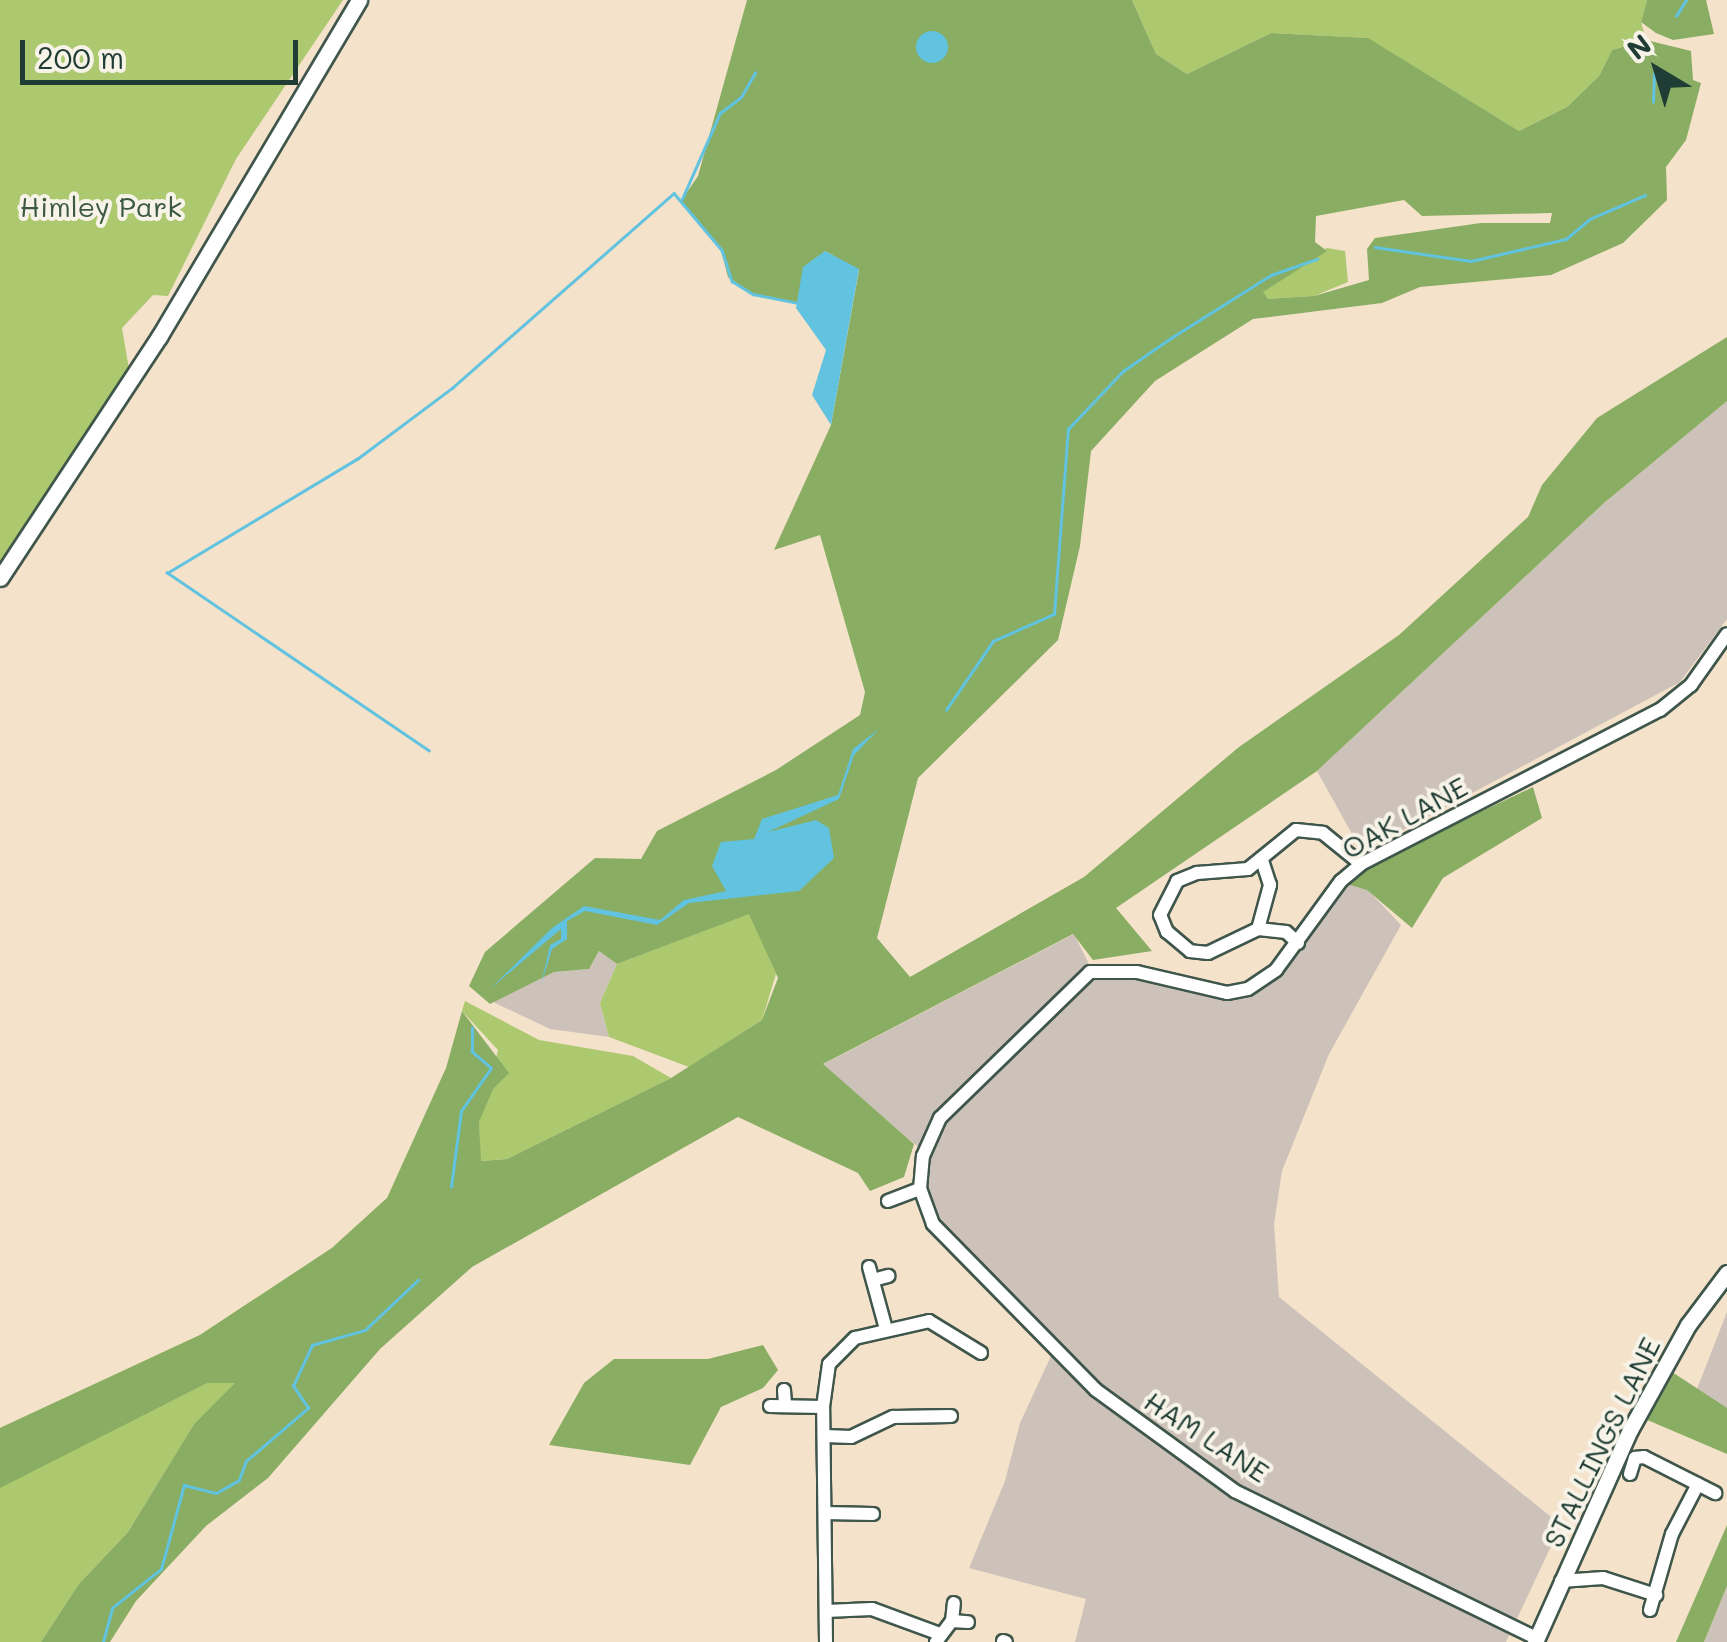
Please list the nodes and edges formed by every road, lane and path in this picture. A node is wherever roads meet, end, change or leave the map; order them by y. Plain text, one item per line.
1 (359, 0) edge
2 (0, 578) edge
3 (1727, 634) edge
4 (1261, 858) junction
5 (1361, 864) junction
6 (1258, 929) junction
7 (1298, 943) junction
8 (920, 1188) junction
9 (888, 1201) dead end
10 (1727, 1273) edge
11 (888, 1276) dead end
12 (886, 1330) junction
13 (981, 1353) dead end
14 (784, 1390) dead end
15 (823, 1407) junction
16 (951, 1416) dead end
17 (825, 1436) junction
18 (1630, 1474) dead end
19 (1698, 1484) junction
20 (1715, 1493) dead end
21 (825, 1513) junction
22 (873, 1514) dead end
23 (1561, 1580) junction
24 (1656, 1595) junction
25 (954, 1603) dead end
26 (1650, 1610) dead end
27 (826, 1611) junction
28 (952, 1621) junction
29 (968, 1622) dead end
30 (938, 1638) edge
31 (1535, 1640) edge
32 (826, 1642) edge

1 - 2 main road
3 - 5 street, OAK LANE
4 - 5 street
4 - 6 street
4 - 6 street
5 - 7 street, OAK LANE
6 - 7 street
7 - 8 street, OAK LANE
8 - 9 street
8 - 31 street, HAM LANE
10 - 23 main road, STALLINGS LANE
11 - 12 street
12 - 13 street
12 - 15 street
14 - 15 street
15 - 17 street
16 - 17 street
17 - 21 street
18 - 19 street
19 - 20 street
19 - 24 street
21 - 22 street
21 - 27 street
23 - 24 street
23 - 31 main road, STALLINGS LANE
24 - 26 street
25 - 28 street
27 - 30 street
27 - 32 street
28 - 29 street
28 - 30 street

